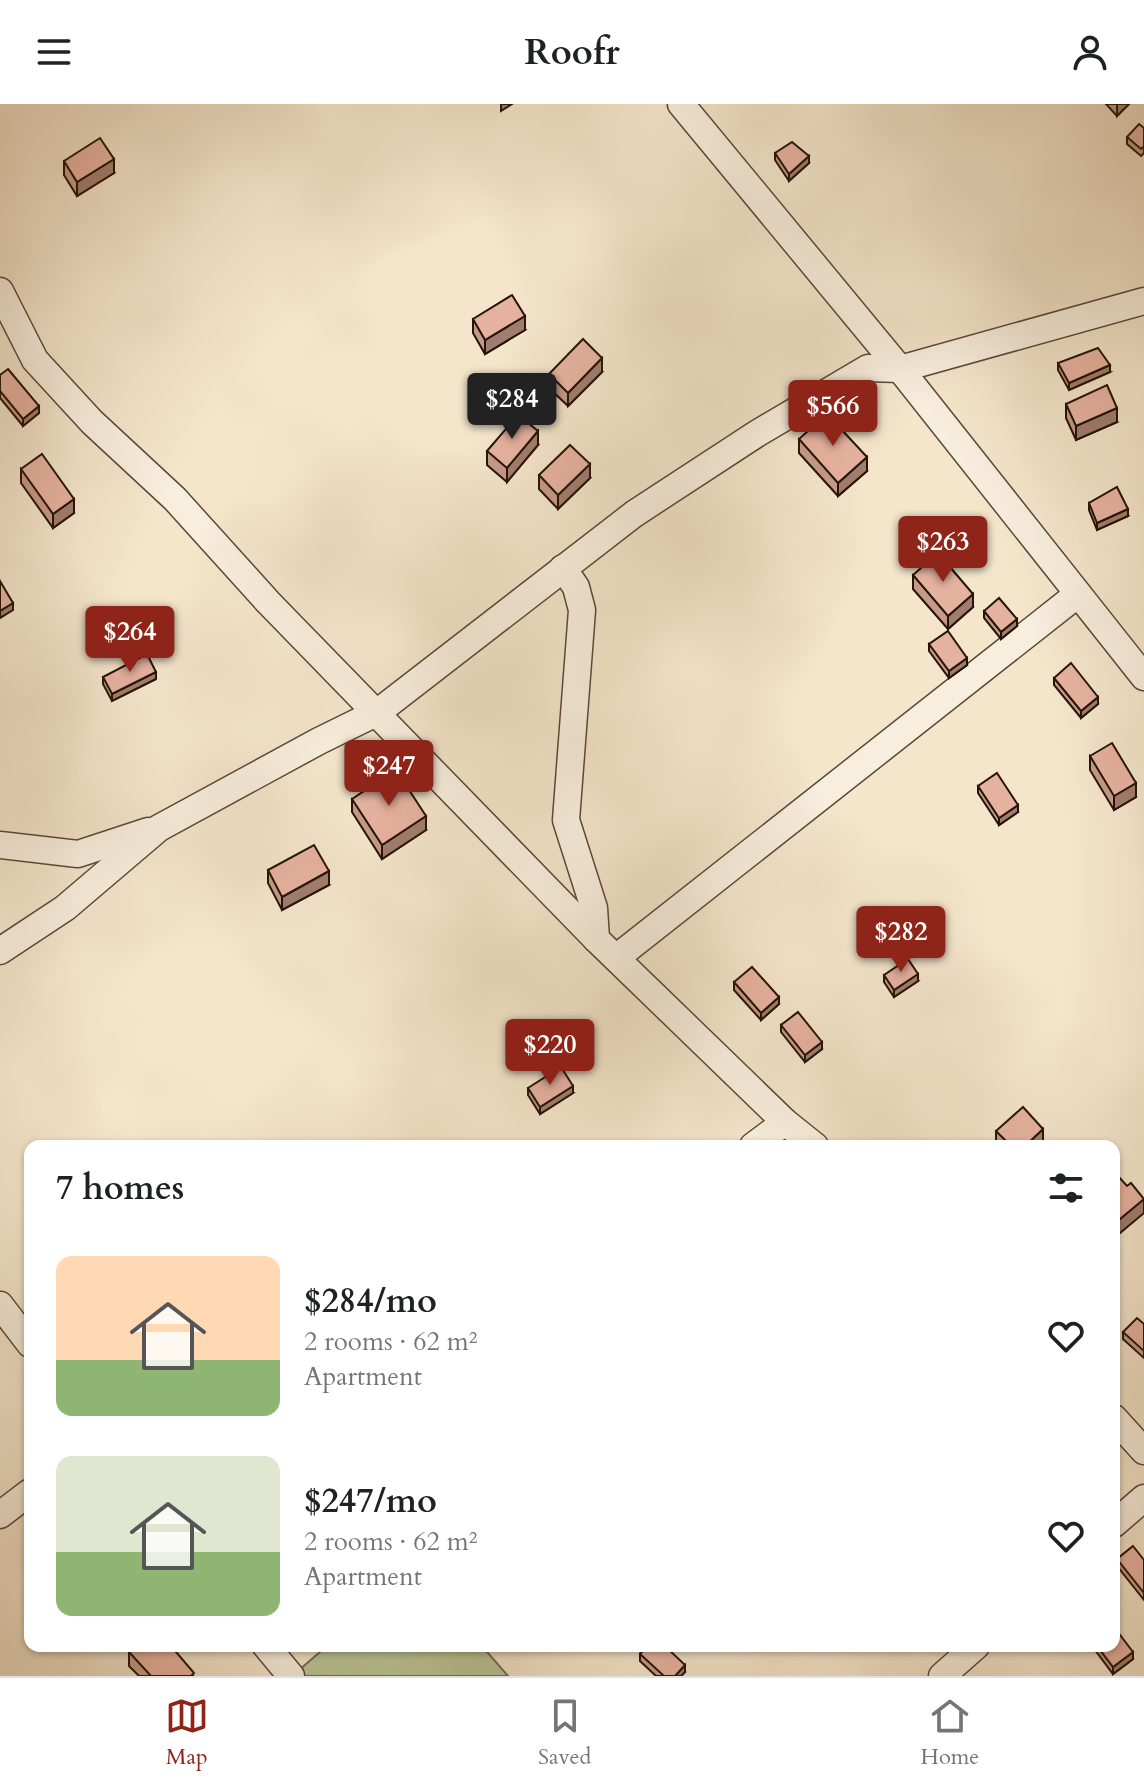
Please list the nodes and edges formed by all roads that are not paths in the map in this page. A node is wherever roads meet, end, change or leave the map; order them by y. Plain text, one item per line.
1 (681, 104) edge
2 (0, 291) edge
3 (1144, 301) edge
4 (900, 369) junction
5 (563, 568) junction
6 (1078, 594) junction
7 (1144, 677) edge
8 (378, 712) junction
9 (159, 828) junction
10 (0, 845) edge
11 (596, 939) junction
12 (0, 951) edge
13 (616, 958) junction
14 (785, 1122) junction
15 (761, 1140) edge
16 (808, 1140) edge
17 (0, 1305) edge
18 (24, 1336) edge
19 (1120, 1425) edge
20 (1144, 1451) edge
21 (24, 1497) edge
22 (1144, 1498) edge
23 (0, 1515) edge
24 (1120, 1519) edge
25 (271, 1652) edge
26 (969, 1652) edge
27 (291, 1676) edge
28 (942, 1676) edge

1 - 4 street
2 - 8 street
3 - 4 street
4 - 5 street
4 - 6 street
5 - 8 street
5 - 11 street
6 - 7 street
6 - 13 street
8 - 9 street
8 - 11 street
9 - 10 street
9 - 12 street
11 - 13 street
13 - 14 street
14 - 15 street
14 - 16 street
17 - 18 street
19 - 20 street
21 - 23 street
22 - 24 street
25 - 27 street
26 - 28 street

